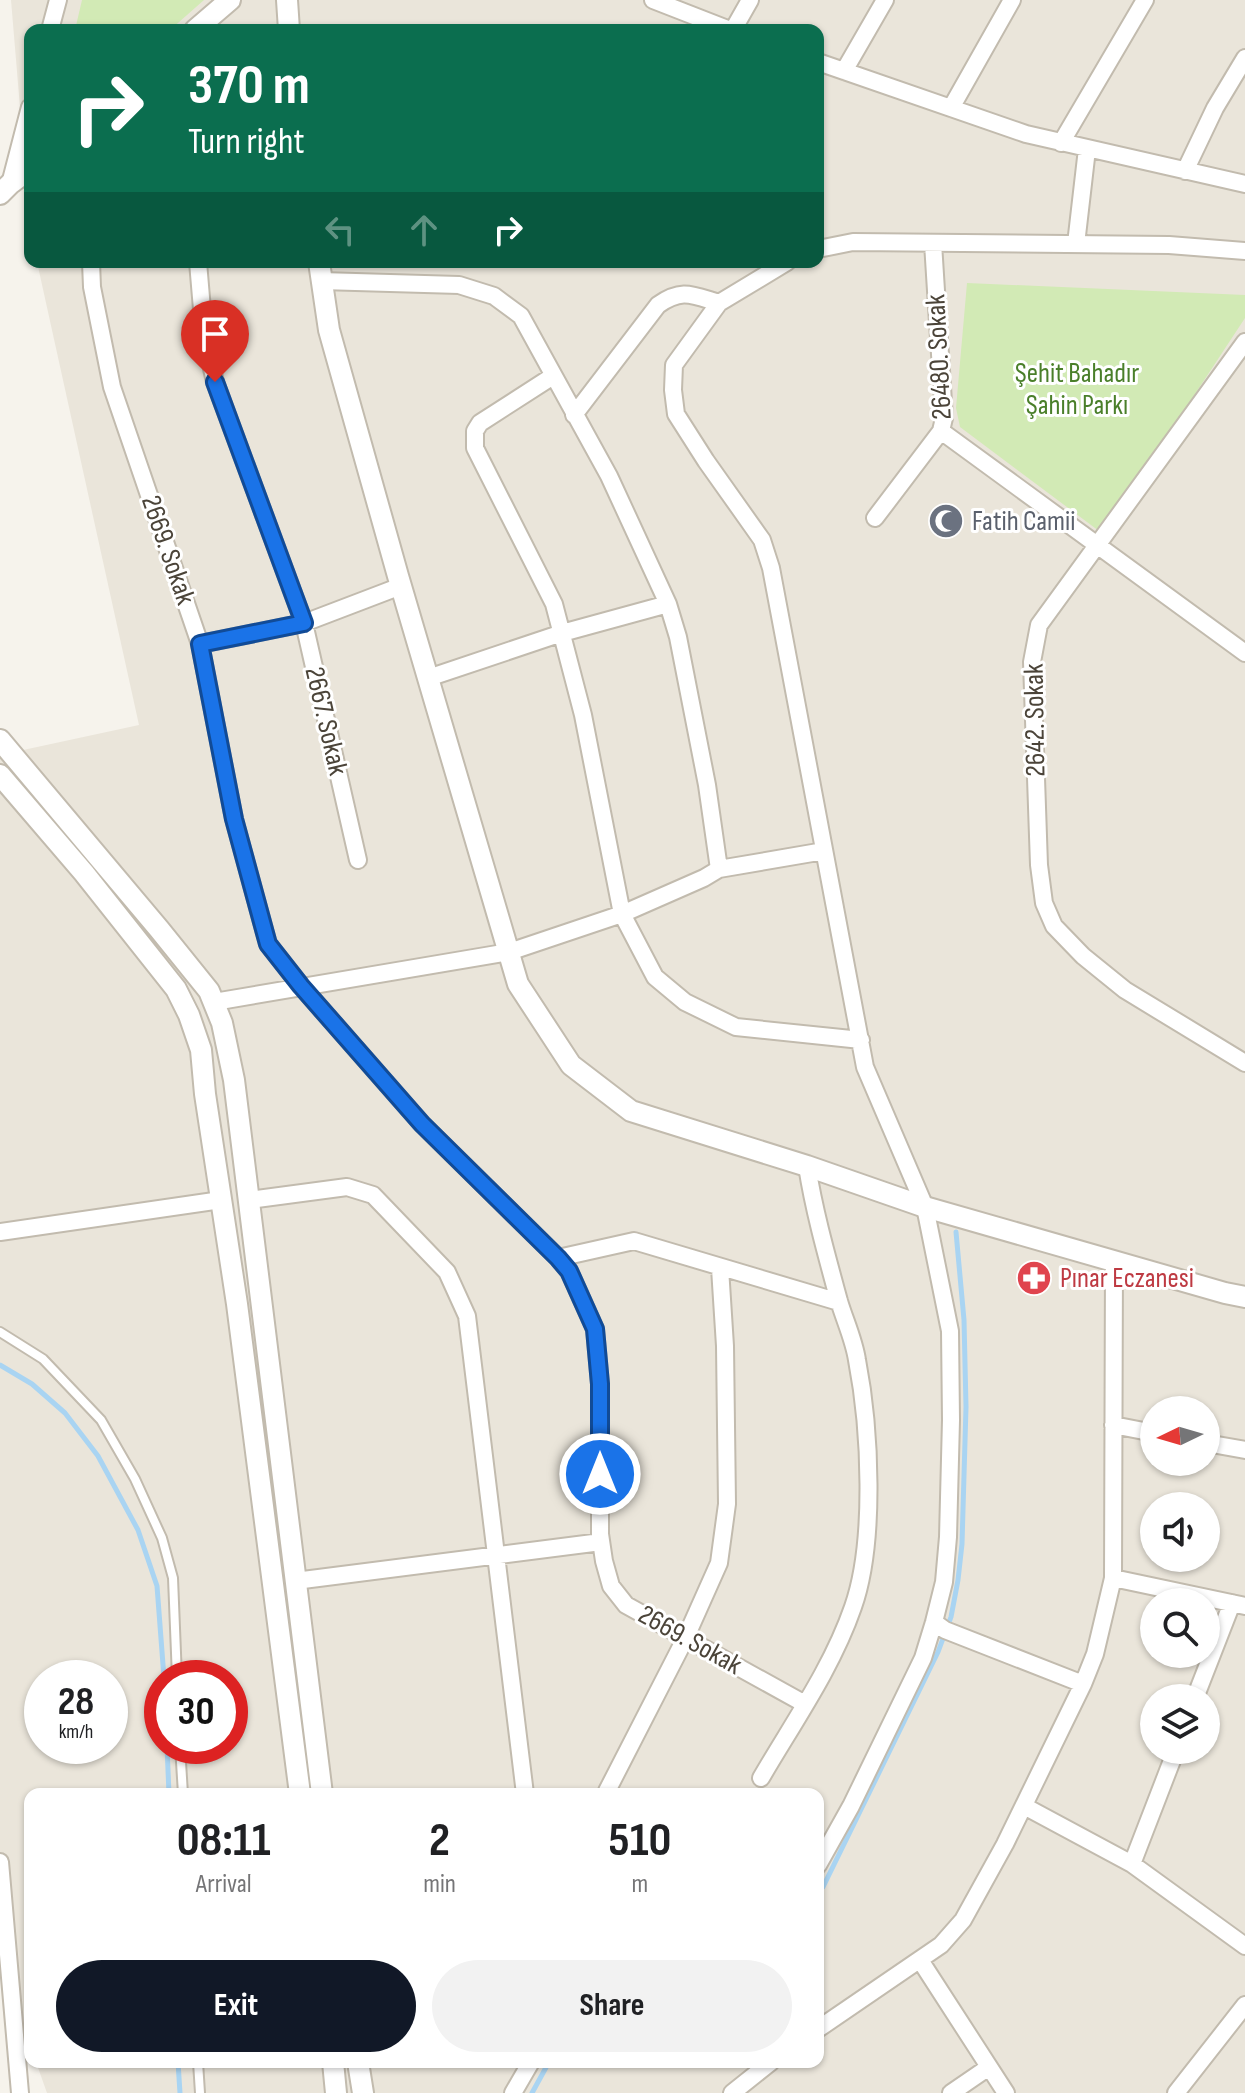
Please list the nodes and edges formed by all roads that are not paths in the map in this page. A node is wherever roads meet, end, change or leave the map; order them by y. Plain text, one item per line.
1 (58, 0) edge
2 (230, 0) edge
3 (653, 0) edge
4 (750, 0) edge
5 (885, 0) edge
6 (1012, 0) edge
7 (1145, 0) edge
8 (52, 24) edge
9 (202, 24) edge
10 (715, 24) edge
11 (735, 24) edge
12 (1245, 58) edge
13 (824, 64) edge
14 (844, 71) junction
15 (951, 108) junction
16 (24, 127) edge
17 (1061, 143) junction
18 (1087, 149) junction
19 (1185, 171) junction
20 (24, 174) edge
21 (1245, 184) edge
22 (5, 189) edge
23 (933, 243) junction
24 (1076, 244) junction
25 (824, 248) edge
26 (1245, 251) edge
27 (91, 268) edge
28 (199, 268) edge
29 (777, 268) edge
30 (320, 272) edge
31 (719, 303) junction
32 (1245, 342) edge
33 (553, 376) junction
34 (574, 415) junction
35 (941, 431) junction
36 (875, 518) dead end
37 (1098, 544) junction
38 (401, 586) junction
39 (668, 604) junction
40 (304, 623) junction
41 (562, 633) junction
42 (200, 644) junction
43 (1245, 653) edge
44 (428, 678) junction
45 (0, 740) edge
46 (2, 782) edge
47 (824, 851) junction
48 (358, 860) dead end
49 (719, 869) junction
50 (622, 914) junction
51 (509, 952) junction
52 (301, 986) junction
53 (214, 1002) junction
54 (861, 1040) junction
55 (1245, 1063) edge
56 (807, 1166) junction
57 (221, 1200) junction
58 (249, 1200) junction
59 (925, 1207) junction
60 (0, 1232) edge
61 (558, 1258) junction
62 (1114, 1261) junction
63 (720, 1268) junction
64 (1245, 1297) edge
65 (839, 1302) junction
66 (0, 1332) edge
67 (1113, 1425) junction
68 (1140, 1430) edge
69 (1220, 1446) edge
70 (1245, 1450) edge
71 (601, 1542) junction
72 (497, 1556) junction
73 (1113, 1578) junction
74 (295, 1581) junction
75 (1238, 1604) edge
76 (934, 1622) junction
77 (686, 1637) junction
78 (176, 1660) edge
79 (1083, 1684) junction
80 (1201, 1684) edge
81 (805, 1704) junction
82 (181, 1764) edge
83 (1171, 1764) edge
84 (761, 1778) dead end
85 (183, 1788) edge
86 (299, 1788) edge
87 (321, 1788) edge
88 (524, 1788) edge
89 (609, 1788) edge
90 (1024, 1806) junction
91 (824, 1854) edge
92 (0, 1862) edge
93 (1132, 1864) junction
94 (1245, 1946) edge
95 (920, 1960) junction
96 (1245, 2005) edge
97 (824, 2025) edge
98 (989, 2067) junction
99 (198, 2068) edge
100 (334, 2068) edge
101 (359, 2068) edge
102 (528, 2068) edge
103 (763, 2068) edge
104 (20, 2093) edge
105 (200, 2093) edge
106 (336, 2093) edge
107 (363, 2093) edge
108 (513, 2093) edge
109 (732, 2093) edge
110 (951, 2093) edge
111 (1006, 2093) edge
112 (1176, 2093) edge

1 - 8 street
2 - 9 street
3 - 10 street
4 - 11 street
5 - 14 street
6 - 15 street
7 - 17 street
12 - 19 street
13 - 14 street
14 - 15 street
15 - 17 street
16 - 22 street
17 - 18 street
18 - 19 street
18 - 24 street
19 - 21 street
20 - 22 street
23 - 24 street
23 - 25 street
23 - 35 street, 26480. Sokak
24 - 26 street
27 - 42 street, 2669. Sokak
28 - 40 street, 2667. Sokak
29 - 31 street
30 - 33 street
30 - 38 street
31 - 34 street
31 - 47 street
32 - 37 street, 2642. Sokak
33 - 34 street
33 - 41 street
34 - 39 street
35 - 36 street
35 - 37 street, 26480. Sokak
37 - 43 street, 26480. Sokak
37 - 55 street, 2642. Sokak
38 - 40 street
38 - 44 street
39 - 41 street
39 - 49 street
40 - 42 street
40 - 48 street, 2667. Sokak
41 - 44 street
41 - 50 street
42 - 52 street, 2669. Sokak
44 - 51 street
45 - 53 street
46 - 57 street
47 - 49 street
47 - 54 street
49 - 50 street
50 - 51 street
50 - 54 street
51 - 52 street
51 - 56 street
52 - 53 street
52 - 61 street, 2669. Sokak
53 - 58 street
54 - 59 street
56 - 59 street
56 - 65 street
57 - 60 street
57 - 86 street
58 - 72 street
58 - 74 street
59 - 62 street
59 - 76 street
61 - 63 street
61 - 71 street, 2669. Sokak
62 - 64 street
62 - 67 street
63 - 65 street
63 - 77 street
65 - 81 street
66 - 78 lane
67 - 68 street
67 - 73 street
69 - 70 street
71 - 72 street
71 - 77 street, 2669. Sokak
72 - 74 street
72 - 88 street
73 - 75 street
73 - 79 street
74 - 87 street
75 - 80 street
76 - 79 street
76 - 91 street
77 - 81 street, 2669. Sokak
77 - 89 street
79 - 90 street
81 - 84 street
82 - 85 lane
83 - 93 street
90 - 93 street
90 - 95 street
92 - 104 street
93 - 94 street
95 - 97 street
95 - 98 street
96 - 112 street
98 - 110 street
98 - 111 street
99 - 105 lane
100 - 106 street
101 - 107 street
102 - 108 street
103 - 109 street

